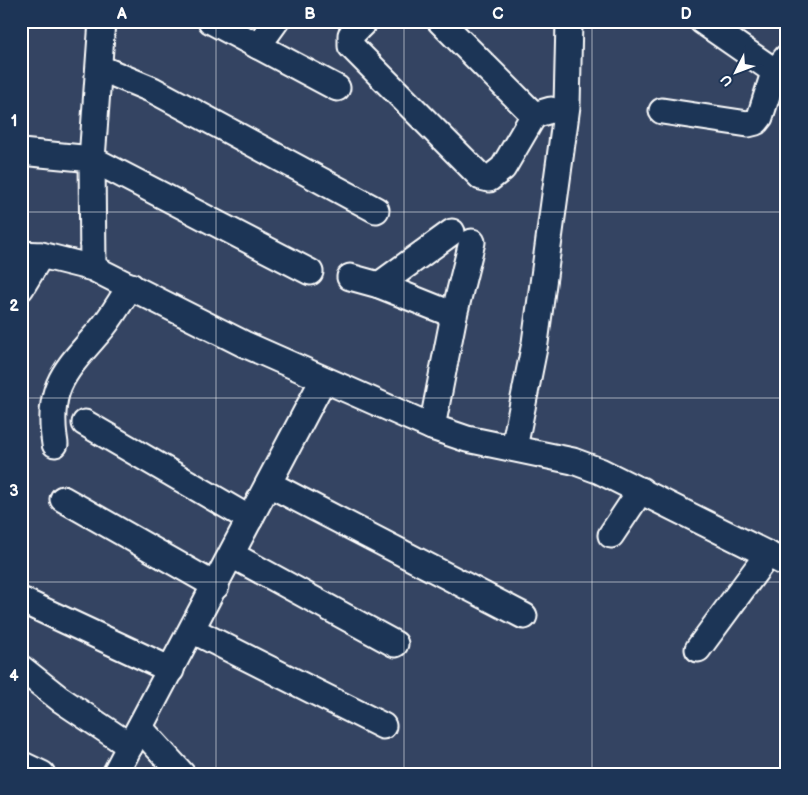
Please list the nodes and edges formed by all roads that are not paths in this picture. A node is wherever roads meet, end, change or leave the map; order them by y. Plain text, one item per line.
1 (102, 21) edge
2 (211, 21) edge
3 (276, 21) edge
4 (365, 21) edge
5 (440, 21) edge
6 (569, 21) edge
7 (716, 25) edge
8 (258, 46) junction
9 (100, 68) junction
10 (782, 70) edge
11 (337, 88) dead end
12 (567, 106) junction
13 (662, 111) dead end
14 (534, 115) junction
15 (21, 152) edge
16 (92, 159) junction
17 (376, 210) dead end
18 (31, 254) edge
19 (93, 268) junction
20 (310, 272) dead end
21 (350, 277) dead end
22 (379, 285) junction
23 (131, 286) junction
24 (21, 288) edge
25 (454, 315) junction
26 (324, 380) junction
27 (85, 423) dead end
28 (432, 427) junction
29 (54, 444) dead end
30 (514, 448) junction
31 (269, 484) junction
32 (642, 490) junction
33 (62, 499) dead end
34 (250, 520) junction
35 (611, 535) dead end
36 (232, 555) junction
37 (777, 559) edge
38 (216, 586) junction
39 (21, 600) edge
40 (524, 616) dead end
41 (192, 630) junction
42 (395, 644) dead end
43 (698, 650) dead end
44 (21, 668) edge
45 (171, 670) junction
46 (383, 726) dead end
47 (135, 737) junction
48 (21, 764) edge
49 (42, 774) edge
50 (115, 774) edge
51 (182, 774) edge

1 - 9 street
2 - 8 street
3 - 8 street
4 - 14 street
5 - 14 street
6 - 12 street
7 - 10 street
8 - 11 street
9 - 16 street
9 - 17 street
10 - 13 street
12 - 14 street
12 - 30 street
15 - 16 street
16 - 19 street
16 - 20 street
18 - 19 street
18 - 24 street
19 - 23 street
21 - 22 street
22 - 25 street
22 - 25 street
23 - 26 street
23 - 29 street
25 - 28 street
26 - 28 street
26 - 31 street
27 - 34 street
28 - 30 street
30 - 32 street
31 - 34 street
31 - 40 street
32 - 35 street
32 - 37 street
33 - 38 street
34 - 36 street
36 - 38 street
36 - 42 street
37 - 43 street
38 - 41 street
39 - 45 street
41 - 45 street
41 - 46 street
44 - 47 street
45 - 47 street
47 - 50 street
47 - 51 street
48 - 49 street

